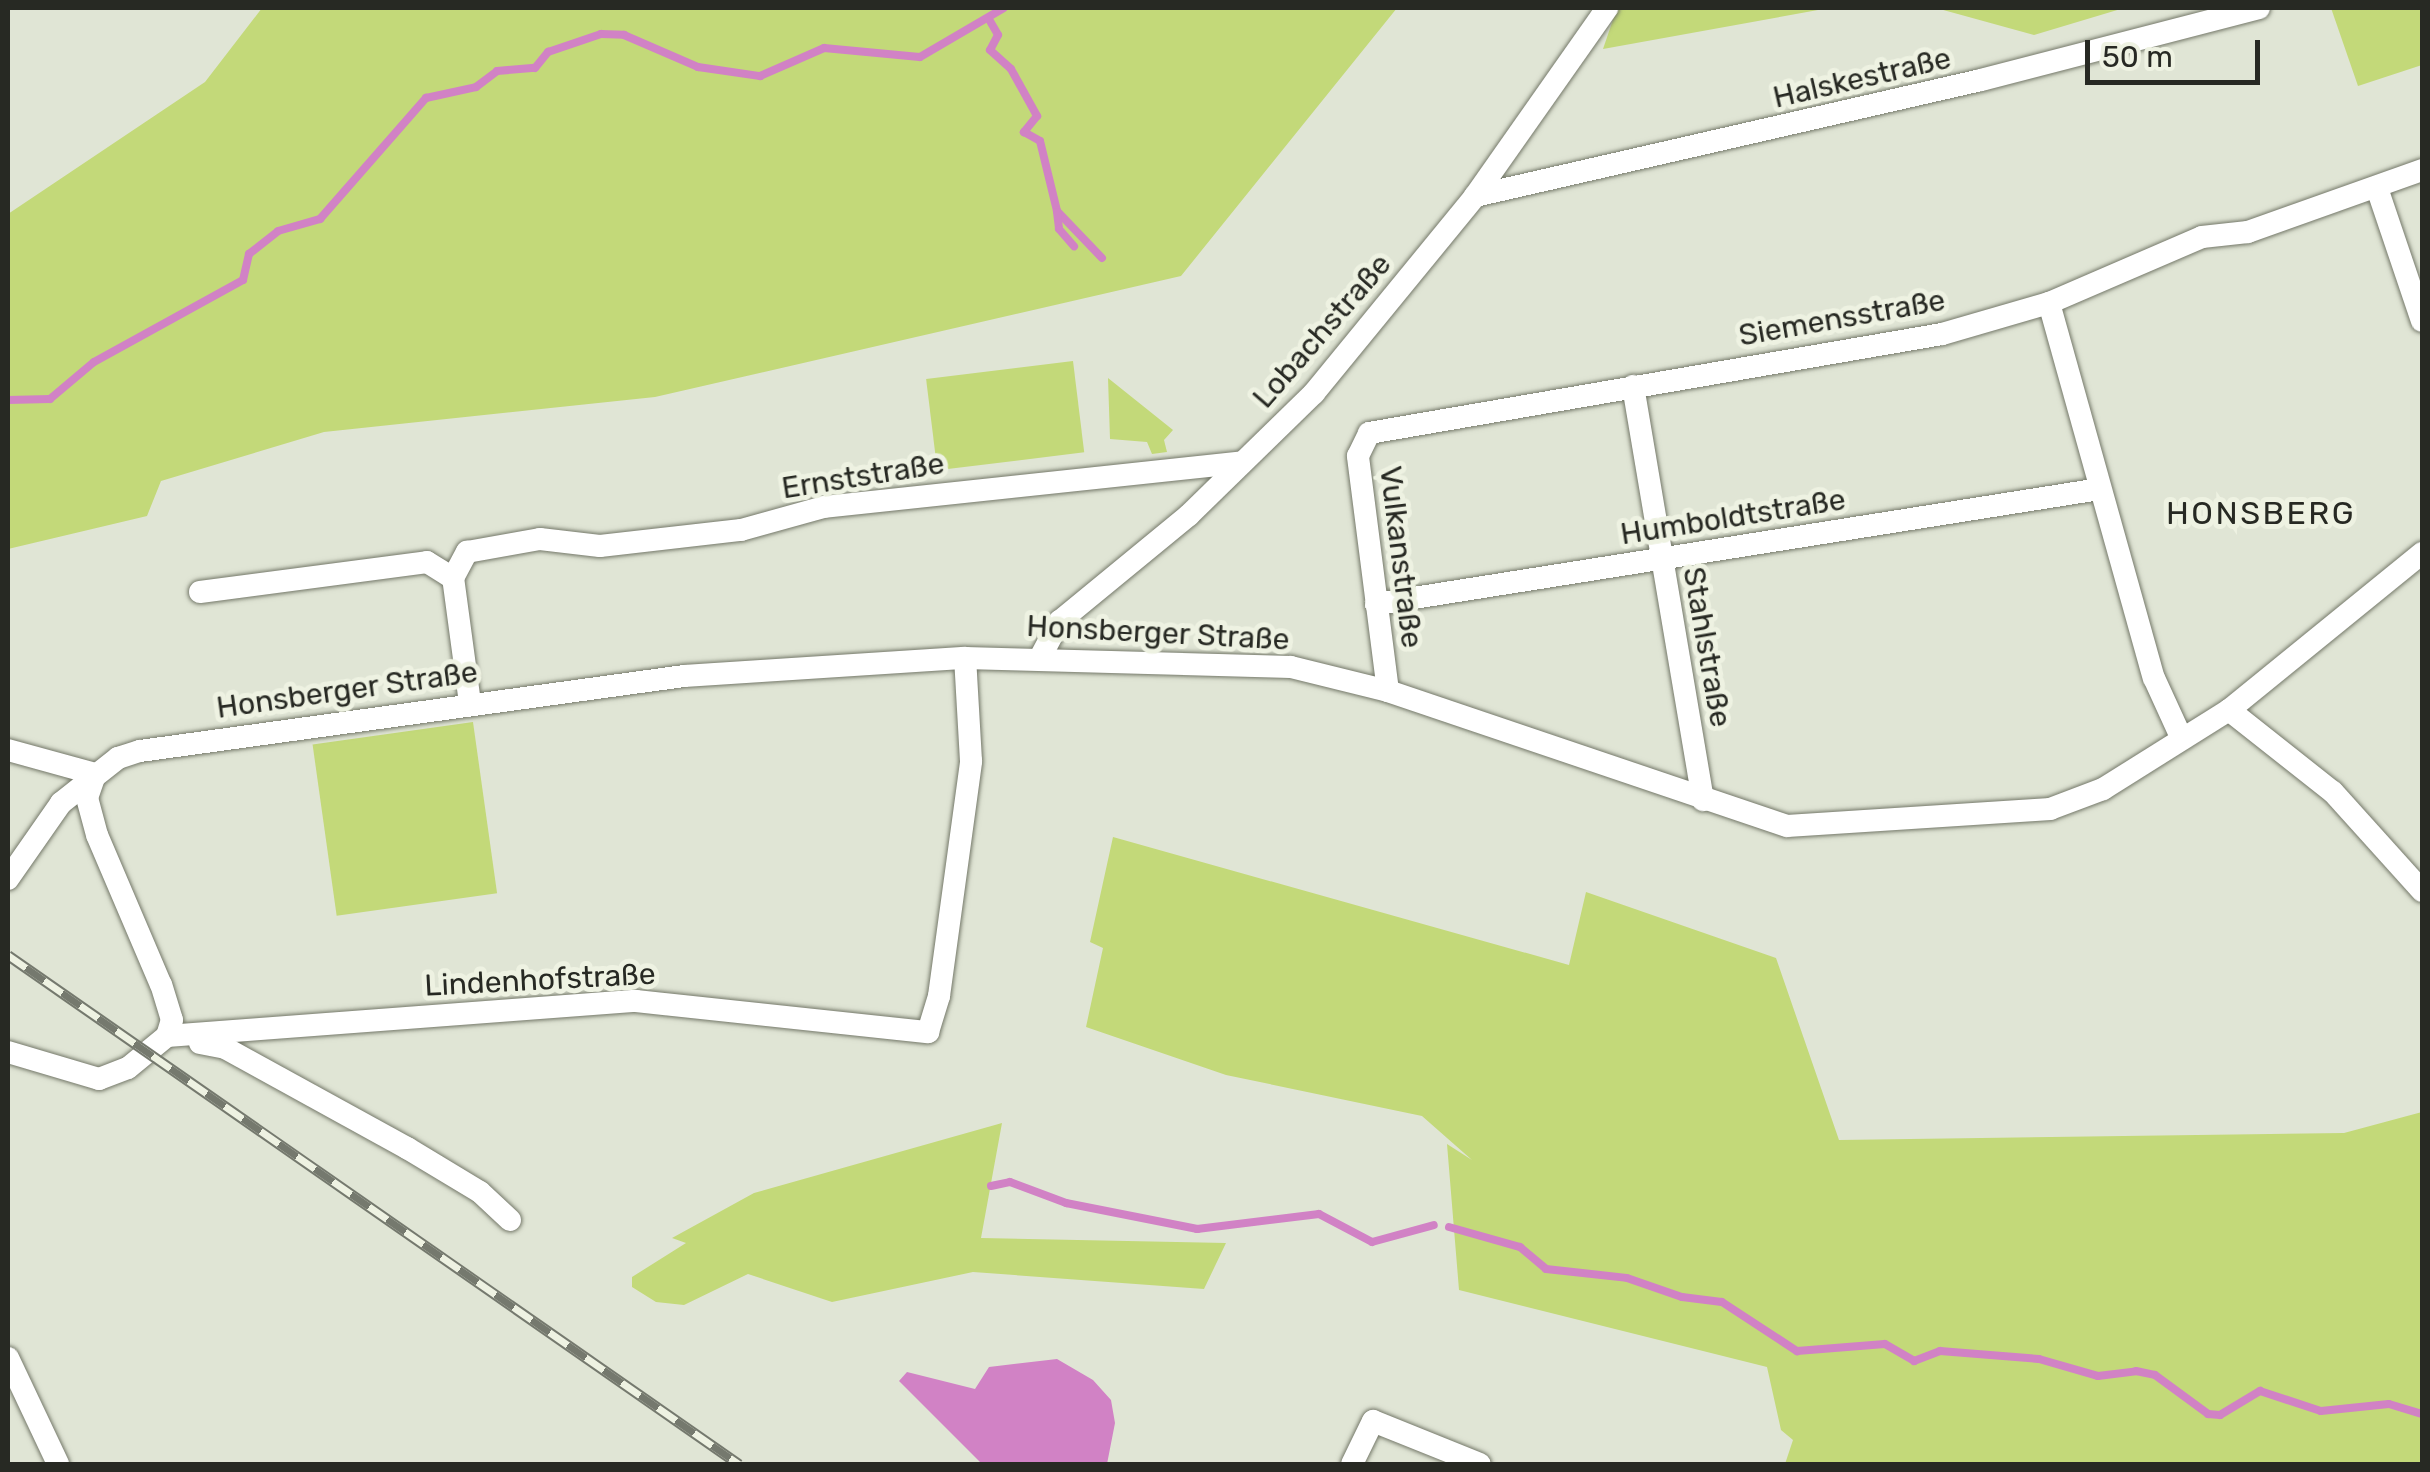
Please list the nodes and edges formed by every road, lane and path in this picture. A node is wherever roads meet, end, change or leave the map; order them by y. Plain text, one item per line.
1 (1607, 8) edge
2 (2259, 8) edge
3 (2422, 170) edge
4 (2378, 191) junction
5 (1476, 196) junction
6 (2050, 303) junction
7 (2422, 321) edge
8 (1634, 386) junction
9 (1368, 434) joint
10 (1242, 462) junction
11 (2100, 488) junction
12 (2422, 553) edge
13 (1661, 560) junction
14 (453, 578) junction
15 (200, 592) dead end
16 (1376, 604) junction
17 (1042, 656) junction
18 (965, 658) junction
19 (1388, 691) junction
20 (470, 703) junction
21 (2229, 710) junction
22 (2181, 737) junction
23 (8, 750) edge
24 (95, 774) junction
25 (1703, 800) junction
26 (8, 879) edge
27 (2422, 891) edge
28 (167, 1036) junction
29 (8, 1052) edge
30 (510, 1220) dead end
31 (8, 1358) edge
32 (58, 1464) edge
33 (1352, 1464) edge
34 (1480, 1464) edge

1 - 5 street, Lobachstraße
2 - 5 street, Halskestraße
3 - 4 street, Siemensstraße
4 - 6 street, Siemensstraße
4 - 7 street
5 - 10 street, Lobachstraße
6 - 8 street, Siemensstraße
6 - 11 street
8 - 9 street, Siemensstraße
8 - 13 street, Stahlstraße
9 - 16 street, Vulkanstraße
10 - 14 street, Ernststraße
10 - 17 street, Lobachstraße
11 - 13 street, Humboldtstraße
11 - 22 street
12 - 21 street, Honsberger Straße
13 - 16 street, Humboldtstraße
13 - 25 street, Stahlstraße
14 - 15 street
14 - 20 street
16 - 19 street, Vulkanstraße
17 - 18 street, Honsberger Straße
17 - 19 street, Honsberger Straße
18 - 20 street, Honsberger Straße
18 - 28 street, Lindenhofstraße
19 - 25 street, Honsberger Straße
20 - 24 street, Honsberger Straße
21 - 22 street, Honsberger Straße
21 - 27 street
22 - 25 street, Honsberger Straße
23 - 24 street
24 - 26 street, Honsberger Straße
24 - 28 street
28 - 29 street
28 - 30 street
31 - 32 street
33 - 34 street

